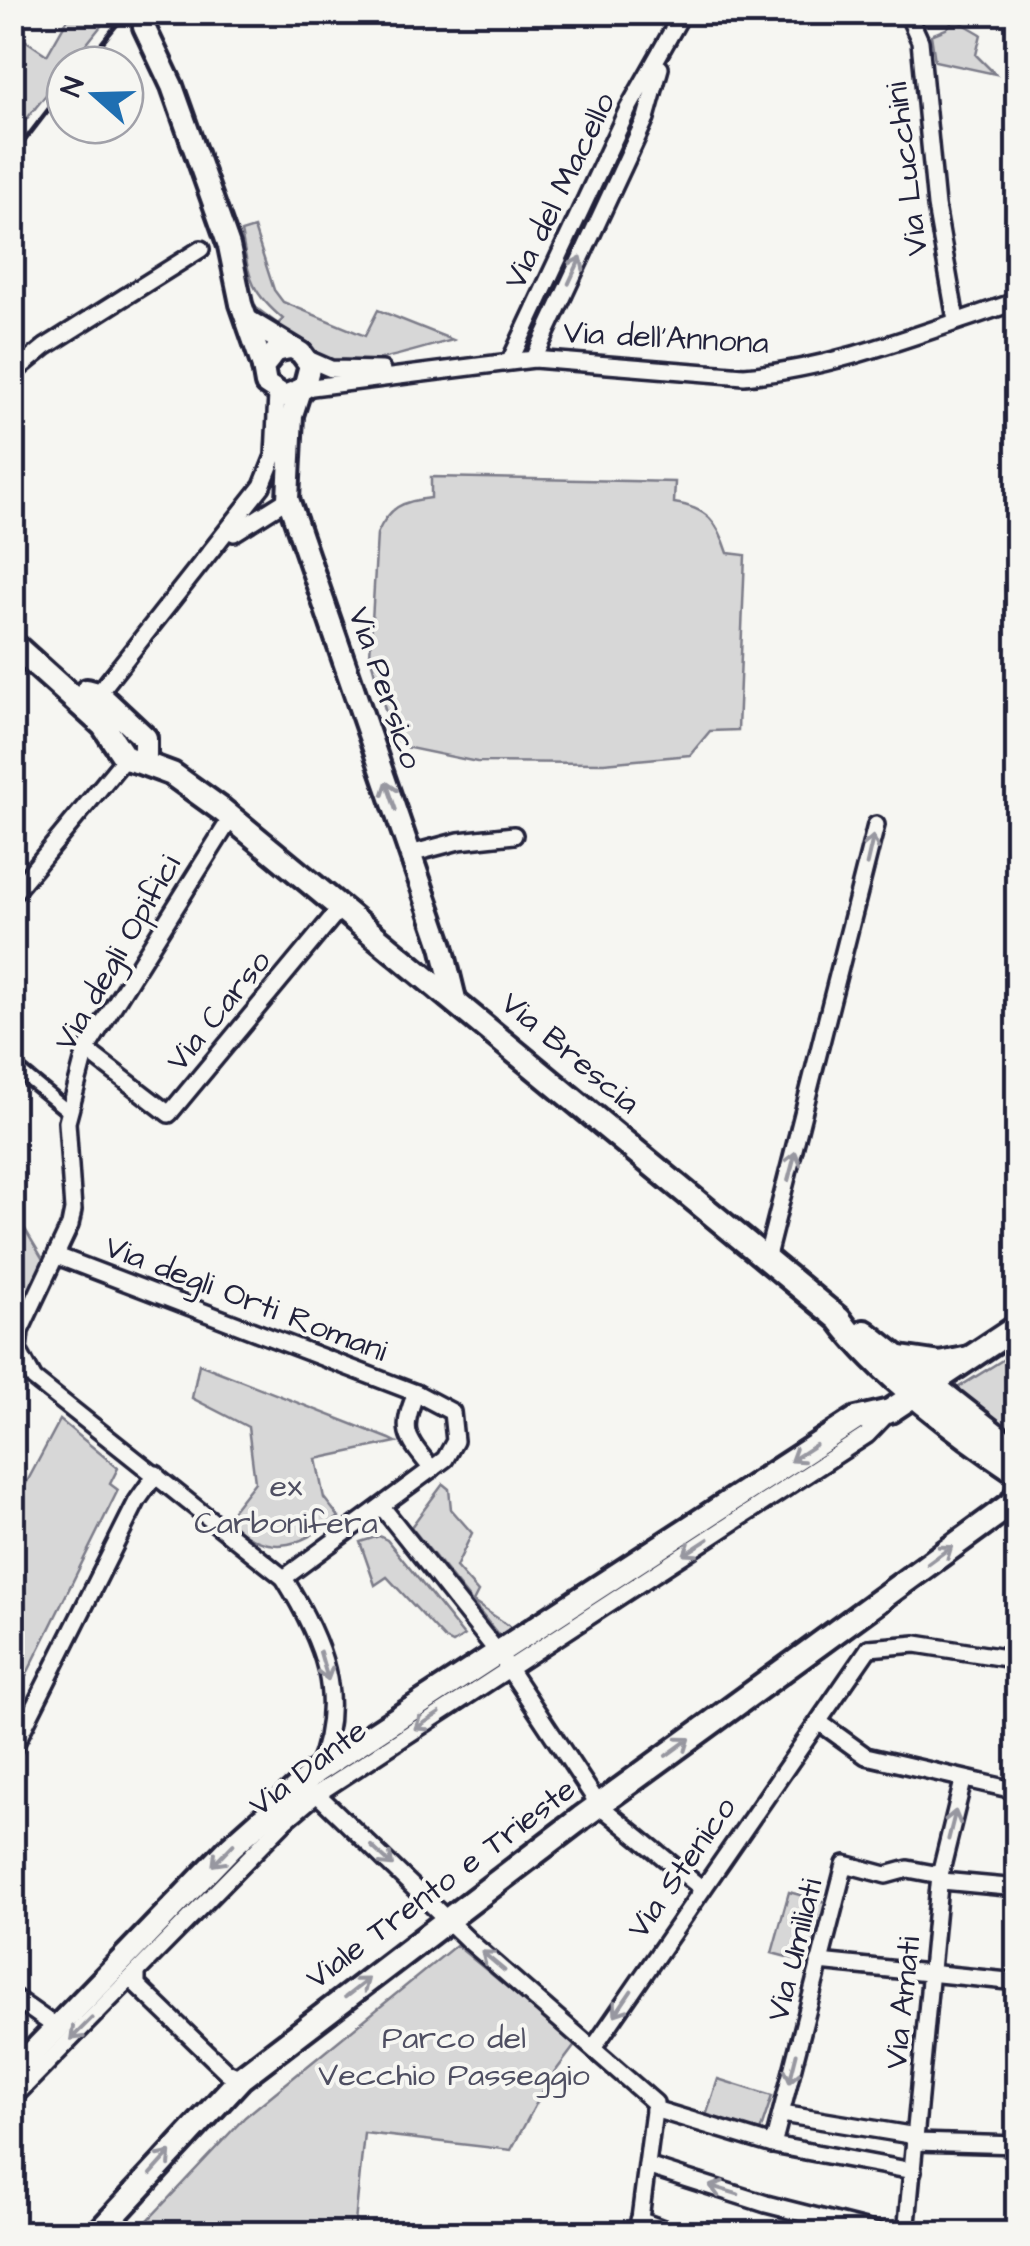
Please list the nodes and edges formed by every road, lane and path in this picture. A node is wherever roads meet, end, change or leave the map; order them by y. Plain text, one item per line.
1 (683, 12) edge
2 (907, 12) edge
3 (144, 26) tunnel mouth
4 (666, 50) junction
5 (201, 249) dead end
6 (1018, 300) edge
7 (956, 320) junction
8 (250, 322) junction
9 (298, 353) junction
10 (534, 358) junction
11 (510, 361) junction
12 (263, 367) junction
13 (420, 371) junction
14 (12, 374) edge
15 (302, 391) junction
16 (277, 394) junction
17 (288, 499) junction
18 (217, 542) junction
19 (12, 643) edge
20 (88, 696) junction
21 (137, 754) junction
22 (231, 818) junction
23 (876, 825) dead end
24 (514, 835) dead end
25 (410, 854) junction
26 (12, 895) edge
27 (340, 908) junction
28 (445, 955) junction
29 (415, 968) junction
30 (455, 999) junction
31 (86, 1050) junction
32 (12, 1065) edge
33 (69, 1112) junction
34 (57, 1256) junction
35 (766, 1260) junction
36 (839, 1319) junction
37 (1018, 1326) edge
38 (996, 1348) edge
39 (15, 1349) edge
40 (900, 1357) junction
41 (924, 1388) junction
42 (416, 1393) junction
43 (890, 1411) junction
44 (1018, 1465) edge
45 (432, 1469) junction
46 (156, 1474) junction
47 (1018, 1474) edge
48 (1018, 1493) edge
49 (382, 1508) junction
50 (284, 1578) junction
51 (604, 1584) junction
52 (591, 1615) junction
53 (852, 1619) junction
54 (868, 1648) junction
55 (1018, 1660) edge
56 (504, 1661) junction
57 (819, 1722) junction
58 (12, 1751) edge
59 (963, 1781) junction
60 (316, 1783) junction
61 (1018, 1791) edge
62 (599, 1805) junction
63 (941, 1878) junction
64 (700, 1887) junction
65 (1018, 1888) edge
66 (173, 1906) junction
67 (448, 1918) junction
68 (166, 1942) junction
69 (819, 1962) junction
70 (137, 1972) junction
71 (934, 1977) junction
72 (1018, 1982) edge
73 (119, 1990) junction
74 (12, 1996) edge
75 (56, 2028) junction
76 (594, 2047) junction
77 (22, 2076) edge
78 (12, 2083) edge
79 (233, 2085) junction
80 (12, 2099) edge
81 (654, 2110) junction
82 (782, 2114) junction
83 (916, 2142) junction
84 (774, 2145) junction
85 (1018, 2145) edge
86 (647, 2166) junction
87 (913, 2171) junction
88 (638, 2227) edge
89 (97, 2234) edge
90 (676, 2234) edge
91 (885, 2234) edge
92 (906, 2234) edge

1 - 4 street, Via del Macello
2 - 7 street, Via Lucchini
3 - 8 street
10 -> 4 street, Via del Macello
4 - 11 street, Via del Macello
5 - 14 street
6 - 7 street, Via dell'Annona
7 - 10 street, Via dell'Annona
8 - 9 street
8 - 12 street
9 - 12 street
9 - 13 street, Via dell'Annona
9 - 15 street
10 - 11 street, Via dell'Annona
11 - 13 street, Via dell'Annona
12 - 16 street
13 - 15 street, Via dell'Annona
15 - 16 street
15 - 17 street, Via Persico
16 - 18 street
17 - 18 street
25 -> 17 street, Via Persico
18 - 20 street
19 - 20 main road
20 - 21 main road
21 - 22 main road, Via Brescia
21 - 26 street
22 - 27 main road, Via Brescia
22 - 31 street, Via degli Opifici
35 -> 23 street
24 - 25 street
25 - 28 street, Via Persico
27 - 29 main road, Via Brescia
27 - 31 street, Via Carso
28 - 29 street
28 - 30 street, Via Persico
29 - 30 main road, Via Brescia
30 - 35 main road, Via Brescia
31 - 33 street, Via degli Opifici
32 - 33 street
33 - 34 street, Via degli Opifici
34 - 39 street, Via degli Opifici
34 - 42 street, Via degli Orti Romani
35 - 36 main road, Via Brescia
36 - 40 main road
36 - 41 main road, Via Brescia
37 - 38 main road, Via Dante
38 - 40 street
38 - 41 main road, Via Dante
39 - 46 street
40 - 41 main road
41 - 43 main road, Via Dante
41 - 44 main road
41 - 47 main road
42 - 45 street, Via degli Orti Romani
42 - 45 street, Via degli Orti Romani
43 -> 51 main road, Via Dante
43 -> 52 street, Via Dante
45 - 49 street, Via degli Orti Romani
46 - 50 street
46 - 58 street
53 -> 48 main road, Viale Trento e Trieste
49 - 50 street, Via degli Orti Romani
49 - 56 street
50 -> 60 street
51 - 52 street
51 - 56 main road, Via Dante
52 - 56 street, Via Dante
53 - 54 street
62 -> 53 main road, Viale Trento e Trieste
54 - 55 street
54 - 57 street
56 -> 60 main road, Via Dante
56 - 62 street
57 - 59 street
57 - 64 street, Via Stenico
59 - 61 street
63 -> 59 street, Via Amati
60 -> 66 main road, Via Dante
60 -> 67 street
60 - 68 street, Via Dante
62 - 64 street
62 - 67 main road, Viale Trento e Trieste
63 - 65 street
63 - 69 street, Via Umiliati
63 - 71 street, Via Amati
64 -> 76 street, Via Stenico
66 - 68 street
66 - 75 main road, Via Dante
76 -> 67 street
79 -> 67 main road, Viale Trento e Trieste
68 - 70 street, Via Dante
69 - 71 street
69 -> 82 street, Via Umiliati
70 - 73 street, Via Dante
70 - 79 street
71 - 72 street
71 - 83 street, Via Amati
73 -> 77 street, Via Dante
73 - 79 street
74 - 75 street
75 - 77 main road, Via Dante
76 - 81 street
77 - 78 street
77 - 80 street, Via Dante
89 -> 79 main road, Viale Trento e Trieste
81 - 84 street
81 - 86 street
82 - 83 street
82 - 84 street, Via Umiliati
83 - 85 street
83 - 87 street, Via Amati
84 - 87 street
86 - 88 street
91 -> 86 street
87 - 92 street, Via Amati
88 - 90 street

